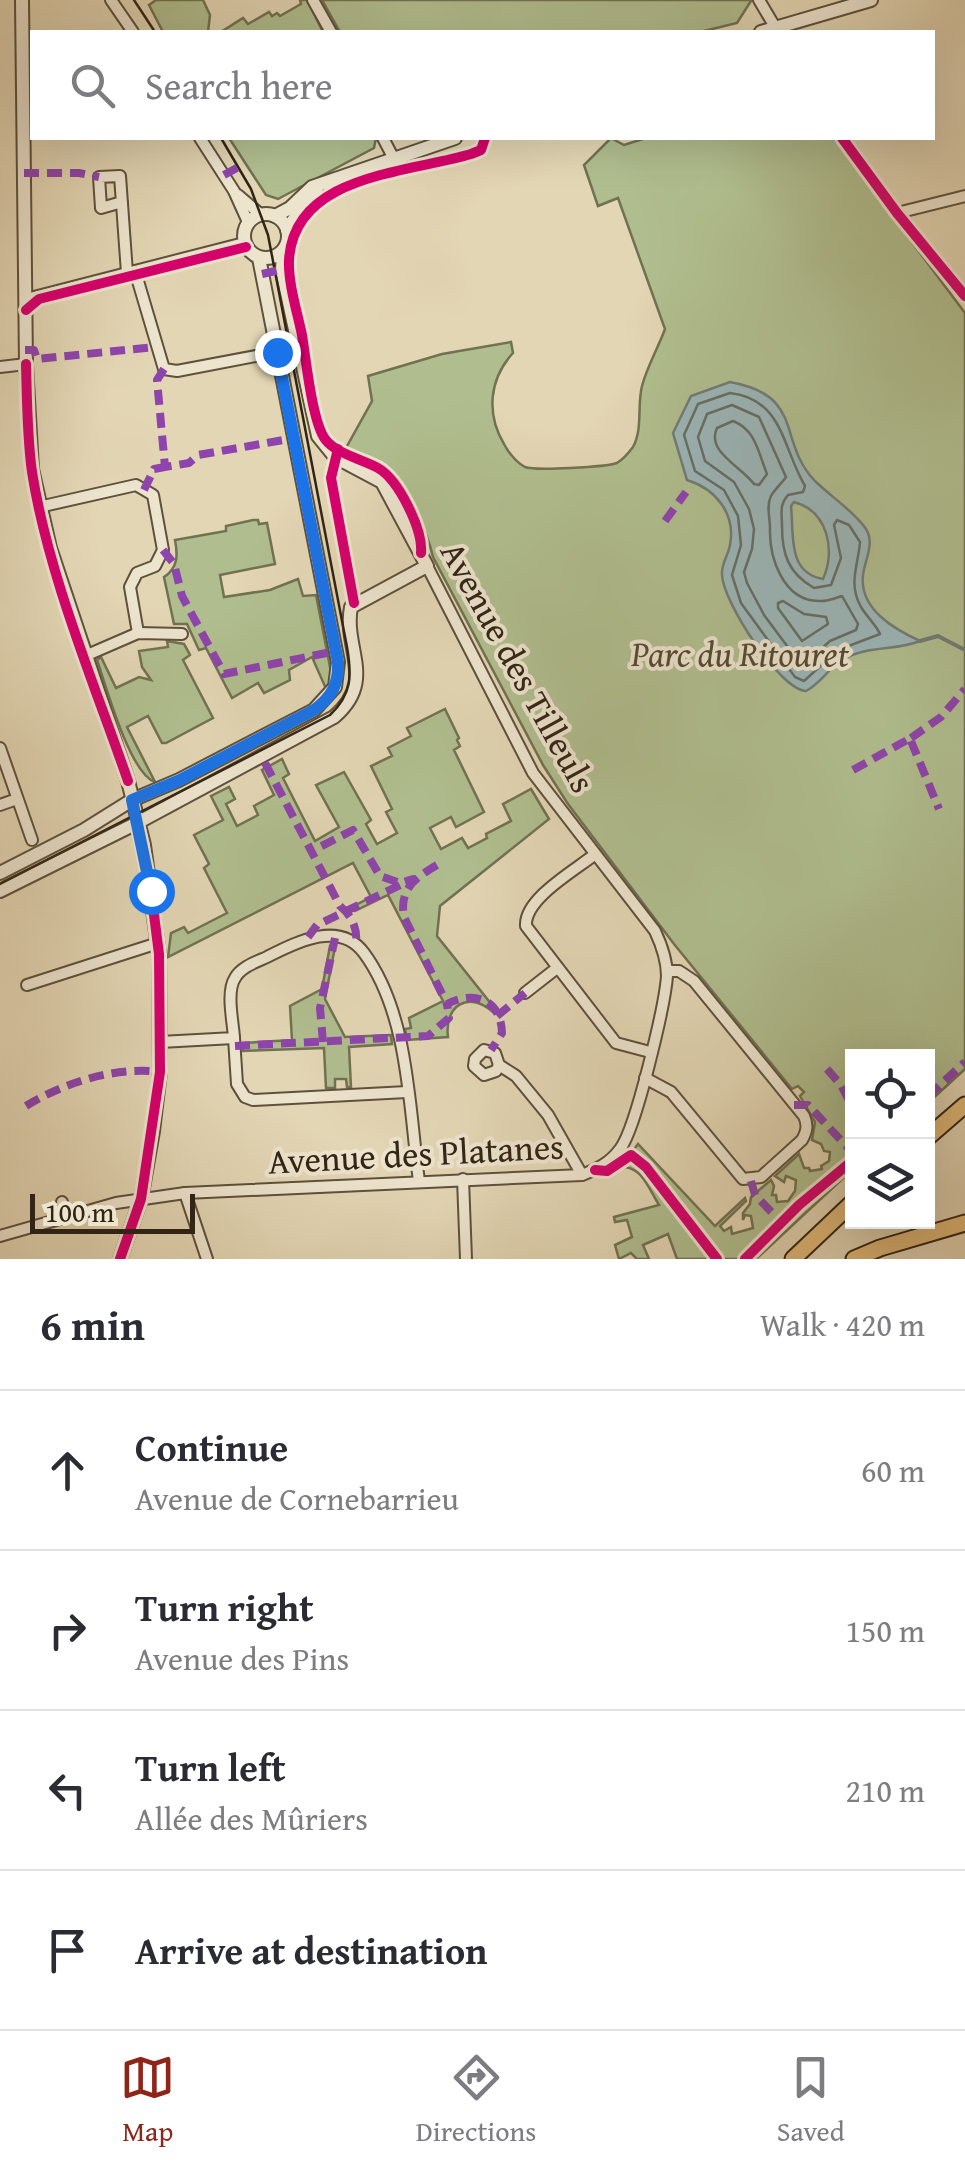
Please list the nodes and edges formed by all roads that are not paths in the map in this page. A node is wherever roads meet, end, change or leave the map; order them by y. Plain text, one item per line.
1 (22, 0) edge
2 (112, 0) edge
3 (313, 0) edge
4 (759, 0) edge
5 (871, 0) edge
6 (132, 30) edge
7 (331, 30) edge
8 (777, 30) edge
9 (201, 140) edge
10 (384, 140) edge
11 (450, 140) edge
12 (843, 140) edge
13 (394, 159) junction
14 (332, 179) junction
15 (234, 191) junction
16 (965, 196) edge
17 (122, 202) dead end
18 (897, 213) junction
19 (268, 215) junction
20 (248, 222) junction
21 (287, 230) junction
22 (244, 243) junction
23 (282, 252) junction
24 (258, 258) junction
25 (131, 272) junction
26 (965, 296) edge
27 (26, 298) junction
28 (277, 352) junction
29 (26, 364) junction
30 (0, 367) edge
31 (39, 507) junction
32 (427, 566) junction
33 (138, 633) junction
34 (182, 634) dead end
35 (85, 656) junction
36 (0, 748) edge
37 (18, 799) junction
38 (132, 800) junction
39 (0, 805) edge
40 (138, 823) junction
41 (32, 840) dead end
42 (594, 855) junction
43 (0, 873) edge
44 (0, 890) edge
45 (158, 943) junction
46 (557, 968) junction
47 (667, 970) junction
48 (27, 985) dead end
49 (526, 993) dead end
50 (234, 1038) junction
51 (160, 1042) junction
52 (650, 1052) junction
53 (500, 1066) dead end
54 (645, 1078) junction
55 (407, 1092) junction
56 (965, 1105) edge
57 (935, 1132) edge
58 (582, 1175) junction
59 (463, 1179) junction
60 (420, 1182) junction
61 (185, 1193) junction
62 (141, 1198) junction
63 (62, 1202) dead end
64 (845, 1211) edge
65 (66, 1218) junction
66 (965, 1223) edge
67 (0, 1236) edge
68 (120, 1259) edge
69 (206, 1259) edge
70 (466, 1259) edge
71 (793, 1259) edge
72 (854, 1259) edge

1 - 27 street
2 - 6 street
3 - 7 street
4 - 8 street
5 - 8 street
9 - 15 street
10 - 13 street
11 - 13 street
12 - 18 street
13 - 14 street
14 - 19 street
14 - 21 street
15 - 19 street
15 - 20 street
16 - 18 street
17 - 25 street
18 - 26 street
19 - 20 street
19 - 21 street
20 - 22 street
21 - 23 street
22 - 24 street
22 - 25 street
23 - 24 street
23 - 32 street, Avenue des Tilleuls
24 - 28 street
25 - 27 street
25 - 28 street
27 - 29 street
28 - 38 street
29 - 30 street
29 - 31 street
31 - 33 street
31 - 35 street
32 - 40 street
32 - 42 street, Avenue des Tilleuls
33 - 34 street
33 - 35 street
35 - 38 street
36 - 37 street
37 - 39 street
37 - 41 street
38 - 40 street
38 - 43 street
40 - 44 street
40 - 45 street
42 - 46 street
42 - 47 street, Avenue des Tilleuls
45 - 48 street
45 - 51 street
46 - 49 street
46 - 52 street
47 - 52 street, Avenue des Platanes
47 - 54 street
50 - 51 street
50 - 55 street
50 - 55 street
51 - 62 street
52 - 54 street, Avenue des Platanes
53 - 58 street
54 - 58 street, Avenue des Platanes
55 - 60 street
56 - 57 highway
58 - 59 street, Avenue des Platanes
59 - 60 street, Avenue des Platanes
59 - 70 street
60 - 61 street, Avenue des Platanes
61 - 62 street, Avenue des Platanes
61 - 69 street
62 - 65 street, Avenue des Platanes
62 - 68 street
63 - 65 street
64 - 71 highway
65 - 67 street, Avenue des Platanes
66 - 72 highway

